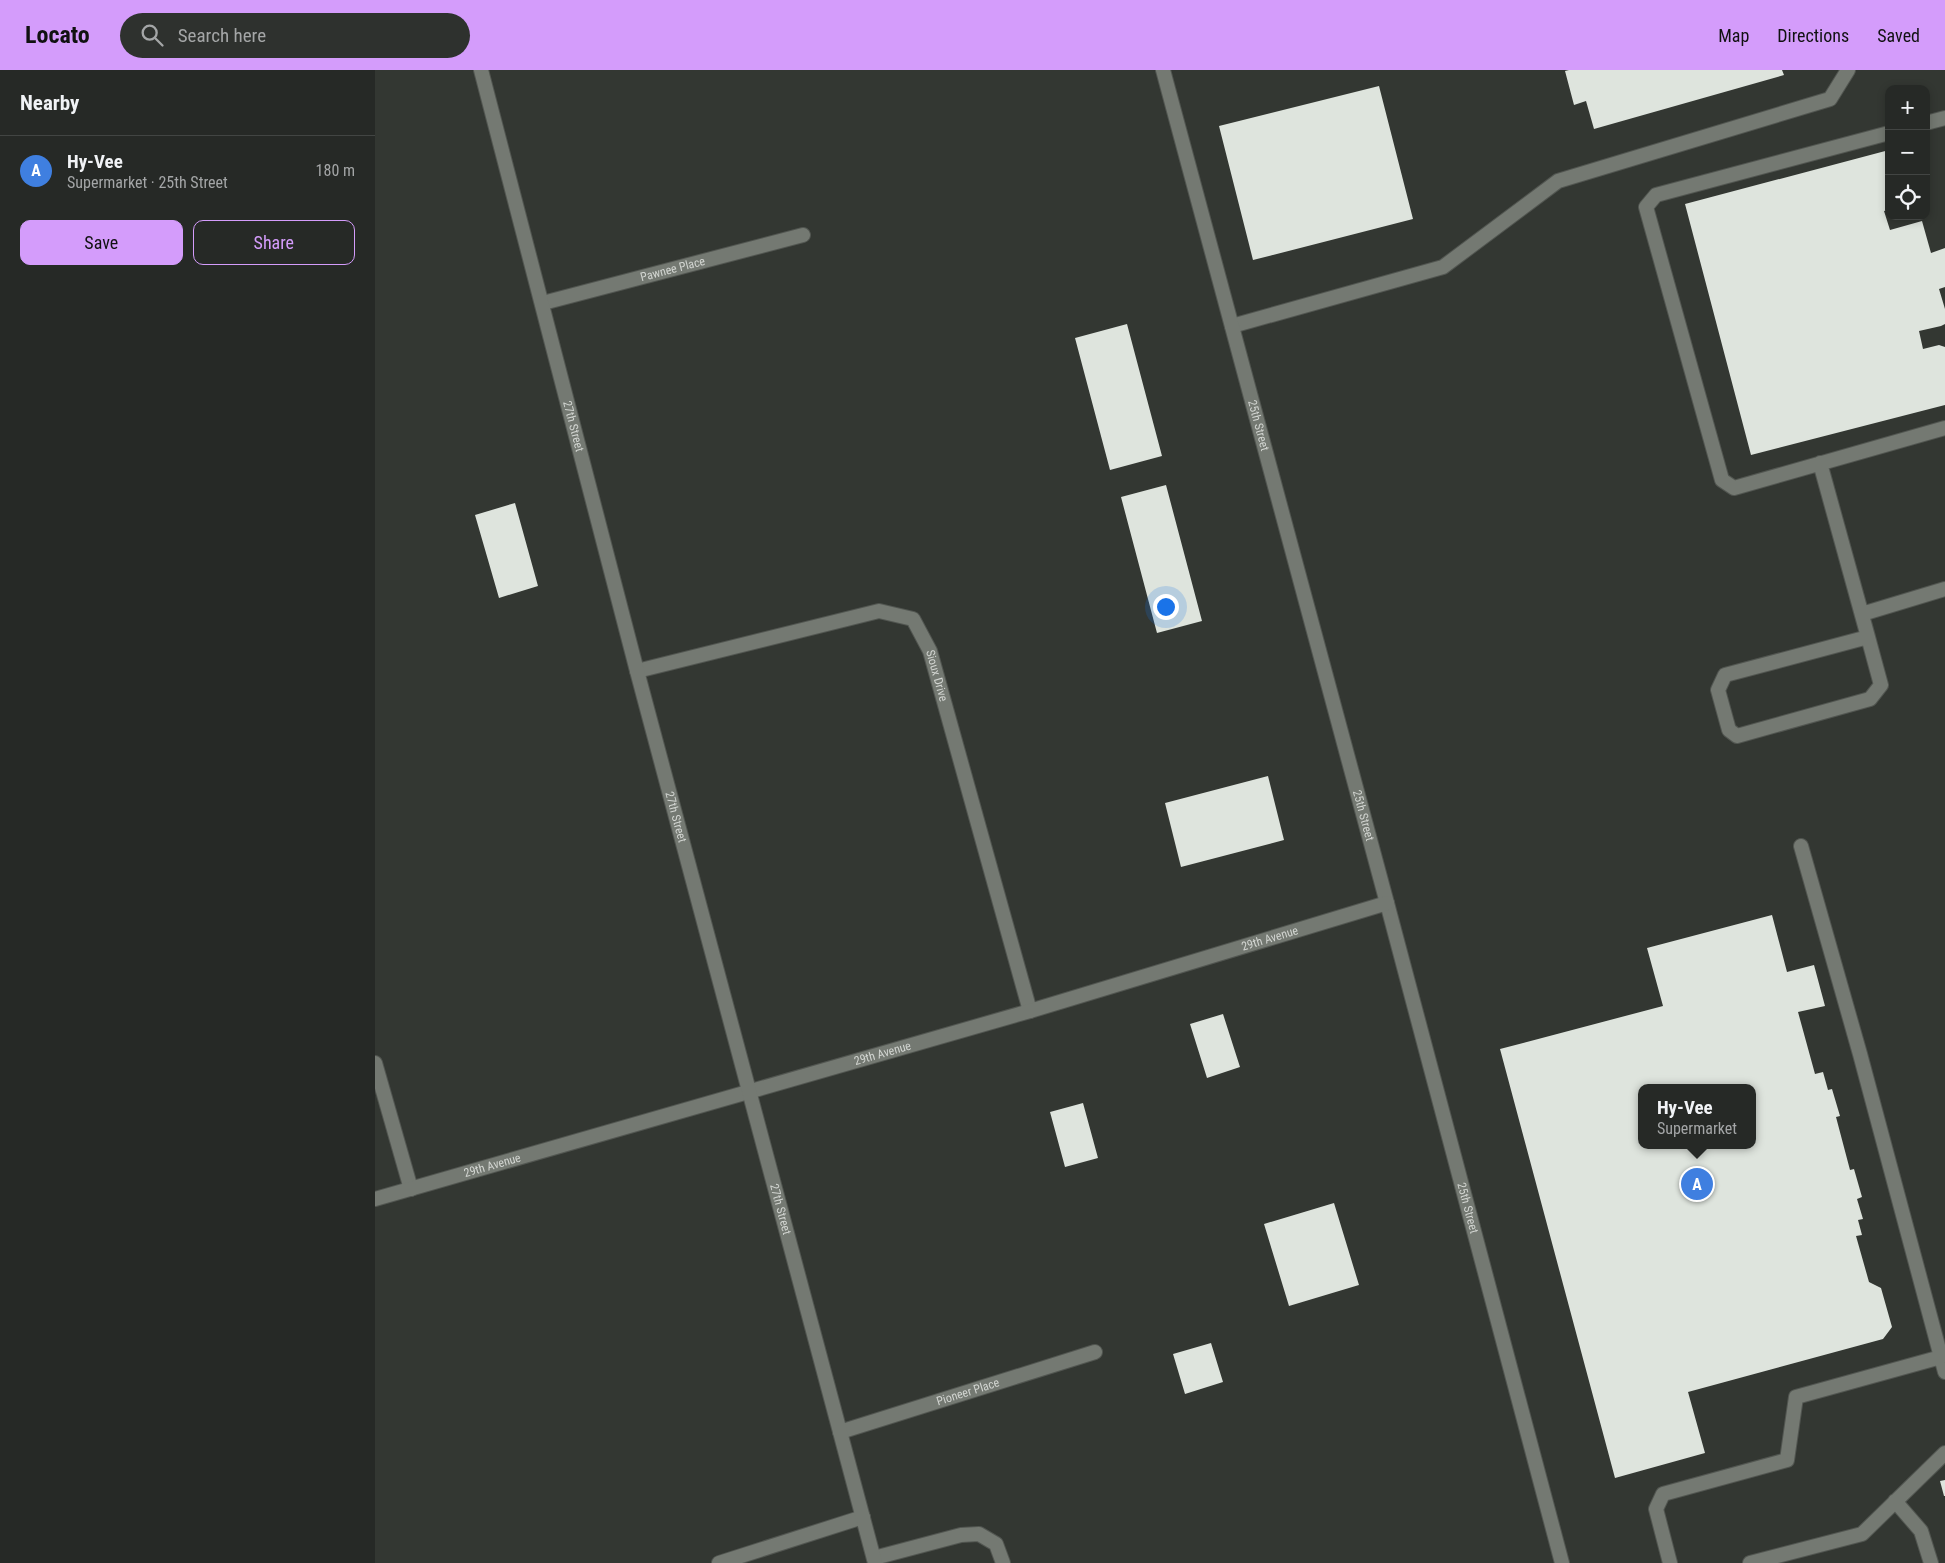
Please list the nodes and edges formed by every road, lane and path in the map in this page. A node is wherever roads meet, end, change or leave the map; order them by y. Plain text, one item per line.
1 (481, 70) edge
2 (1163, 70) edge
3 (1848, 70) edge
4 (1945, 118) edge
5 (1930, 122) edge
6 (1885, 134) edge
7 (803, 235) dead end
8 (543, 304) junction
9 (1232, 326) junction
10 (1945, 428) edge
11 (1820, 463) junction
12 (1945, 589) edge
13 (1862, 614) junction
14 (1868, 637) junction
15 (637, 671) junction
16 (1801, 846) dead end
17 (1387, 904) junction
18 (1030, 1011) junction
19 (375, 1062) edge
20 (748, 1092) junction
21 (411, 1189) junction
22 (375, 1200) edge
23 (1095, 1352) dead end
24 (1941, 1357) junction
25 (1945, 1372) edge
26 (839, 1432) junction
27 (1945, 1453) edge
28 (1895, 1501) junction
29 (863, 1517) junction
30 (874, 1560) edge
31 (719, 1563) edge
32 (1003, 1563) edge
33 (1562, 1563) edge
34 (1670, 1563) edge
35 (1750, 1563) edge
36 (1931, 1563) edge

1 - 8 street, 27th Street
2 - 9 street, 25th Street
3 - 9 street
4 - 5 street
6 - 11 street
7 - 8 street, Pawnee Place
8 - 15 street, 27th Street
9 - 17 street, 25th Street
10 - 11 street
11 - 13 street
12 - 13 street
13 - 14 street
14 - 14 street
15 - 18 street, Sioux Drive
15 - 20 street, 27th Street
16 - 24 street
17 - 18 street, 29th Avenue
17 - 33 street, 25th Street
18 - 20 street, 29th Avenue
19 - 21 street
20 - 21 street, 29th Avenue
20 - 26 street, 27th Street
21 - 22 street, 29th Avenue
23 - 26 street, Pioneer Place
24 - 25 street
24 - 34 street
26 - 29 street, 27th Street
27 - 28 street
28 - 35 street
28 - 36 street
29 - 30 street, 27th Street
29 - 31 street
30 - 32 street

